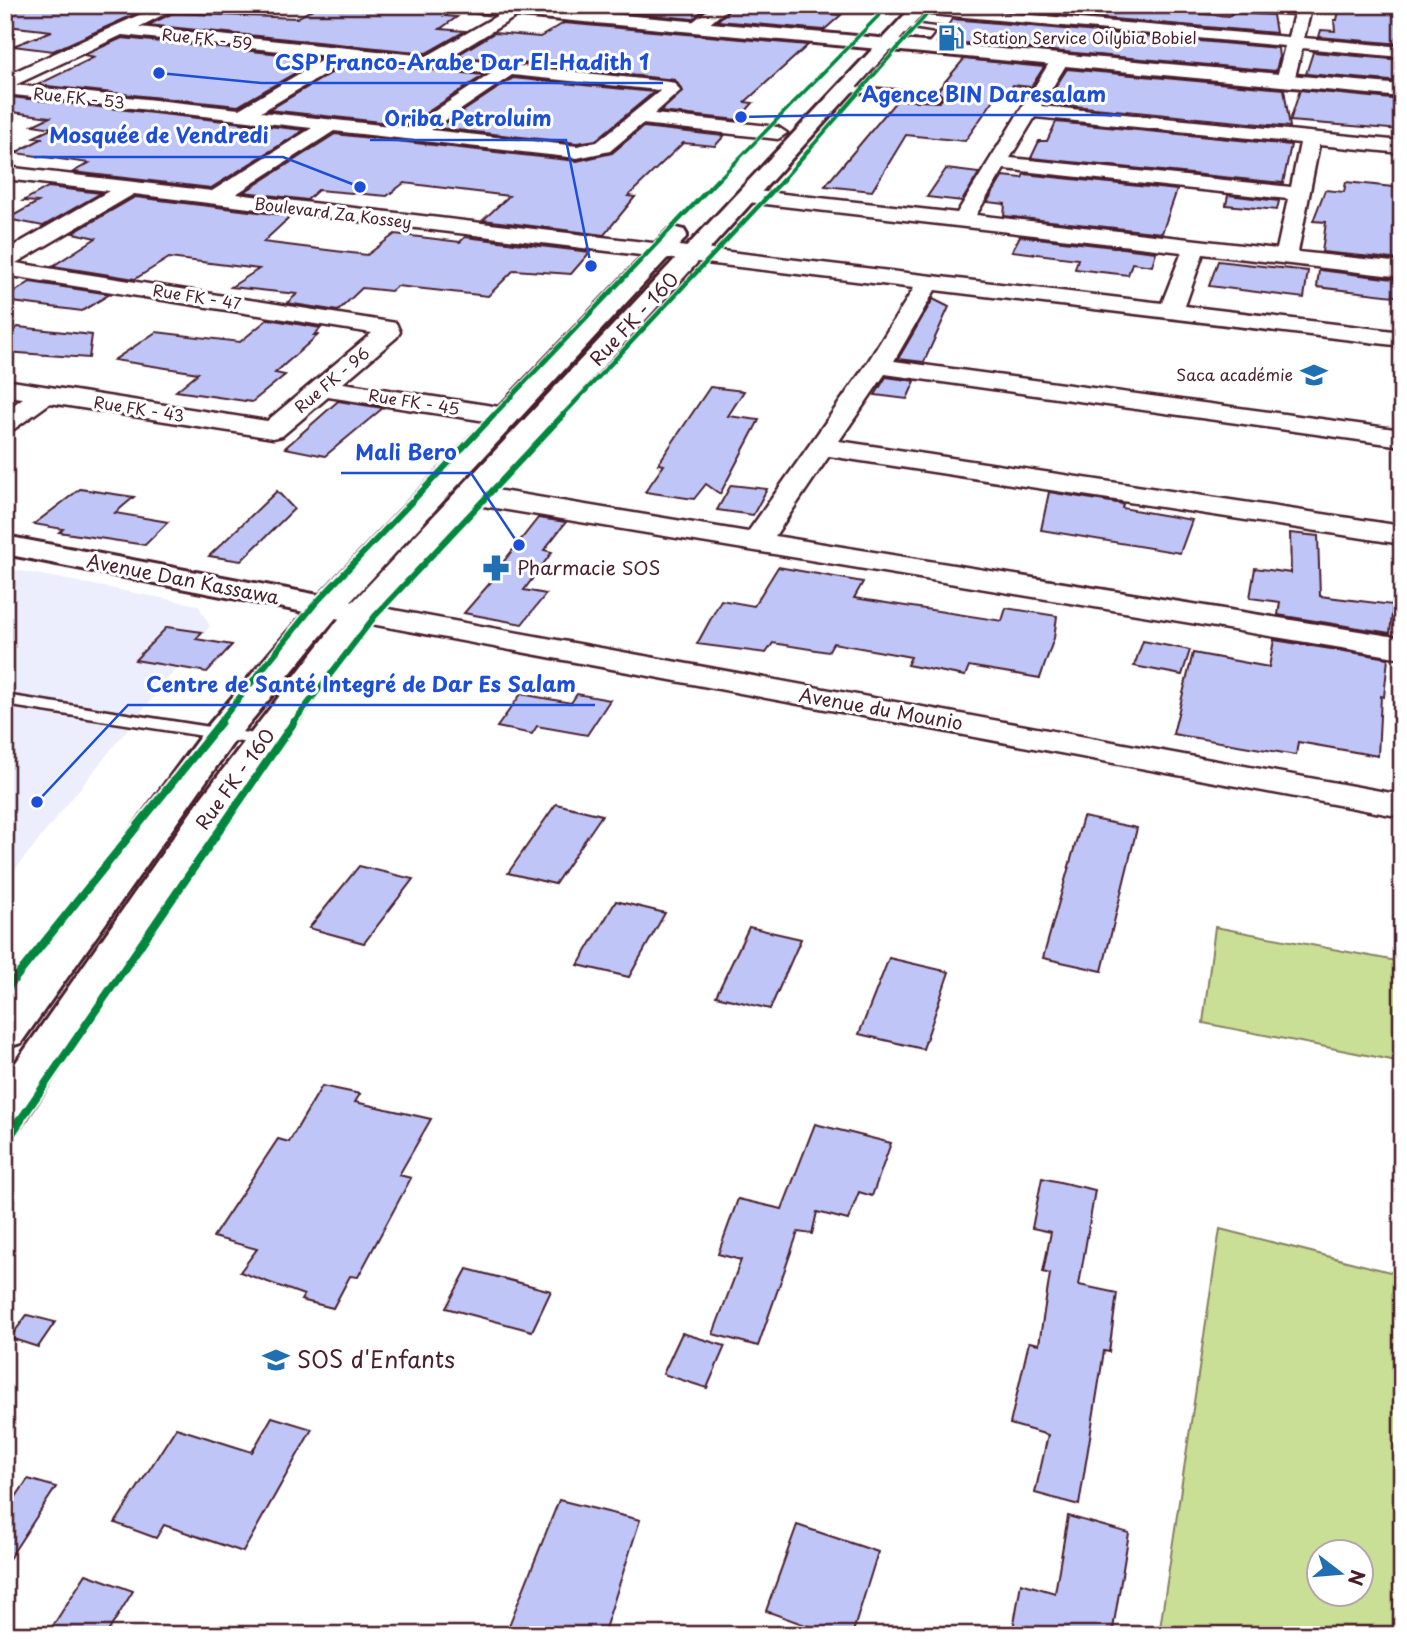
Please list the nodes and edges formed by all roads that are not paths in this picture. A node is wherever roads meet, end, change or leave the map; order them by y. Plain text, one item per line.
1 (174, 5) edge
2 (454, 5) edge
3 (724, 5) edge
4 (1083, 5) edge
5 (1242, 5) edge
6 (1304, 8) edge
7 (514, 11) junction
8 (900, 22) edge
9 (1071, 22) junction
10 (696, 27) junction
11 (120, 30) junction
12 (1295, 42) junction
13 (929, 48) junction
14 (1402, 52) edge
15 (345, 54) junction
16 (16, 59) dead end
17 (1060, 60) junction
18 (429, 62) junction
19 (49, 63) junction
20 (508, 70) junction
21 (1285, 81) junction
22 (5, 83) edge
23 (669, 87) joint
24 (5, 89) edge
25 (845, 89) junction
26 (1402, 91) edge
27 (937, 97) dead end
28 (1031, 111) junction
29 (241, 116) junction
30 (638, 118) junction
31 (330, 125) junction
32 (778, 133) junction
33 (413, 134) junction
34 (1311, 138) junction
35 (1402, 147) edge
36 (999, 163) junction
37 (5, 173) edge
38 (130, 188) junction
39 (1299, 194) junction
40 (748, 196) junction
41 (214, 199) junction
42 (963, 220) junction
43 (1195, 247) junction
44 (660, 251) junction
45 (693, 255) junction
46 (1286, 257) junction
47 (5, 260) edge
48 (5, 268) edge
49 (1402, 270) edge
50 (928, 283) junction
51 (1171, 312) junction
52 (388, 328) joint
53 (1402, 339) edge
54 (877, 366) junction
55 (5, 388) edge
56 (323, 388) junction
57 (46, 394) junction
58 (506, 416) junction
59 (5, 423) edge
60 (273, 430) joint
61 (1402, 438) edge
62 (822, 447) junction
63 (471, 495) junction
64 (1402, 535) edge
65 (757, 542) junction
66 (5, 545) edge
67 (327, 607) junction
68 (361, 613) junction
69 (1402, 648) edge
70 (5, 700) edge
71 (220, 736) junction
72 (270, 741) junction
73 (1402, 806) edge
74 (5, 1032) edge
75 (5, 1114) edge

1 - 11 street
2 - 7 main road
3 - 10 street
4 - 9 street
5 - 6 street
6 - 12 street
7 - 10 main road
7 - 18 street
8 - 9 street
8 - 10 main road
8 - 13 main road
8 - 13 lane
8 - 25 main road, Rue FK - 160
8 - 32 main road, Rue FK - 160
9 - 12 street
11 - 15 street, Rue FK - 59
11 - 19 street
12 - 14 street
12 - 21 street
13 - 17 main road
15 - 18 street, Rue FK - 59
15 - 29 street
16 - 19 street
17 - 21 main road
17 - 28 street
18 - 20 street, Rue FK - 59
19 - 22 street
20 - 23 street, Rue FK - 59
20 - 33 street
21 - 26 main road
23 - 30 street, Rue FK - 53
24 - 29 street, Rue FK - 53
25 - 27 lane
25 - 40 main road, Rue FK - 160
28 - 34 street
28 - 36 street
29 - 31 street, Rue FK - 53
30 - 32 street
30 - 33 street, Rue FK - 53
31 - 33 street, Rue FK - 53
31 - 41 street
32 - 44 main road, Rue FK - 160
34 - 35 street
34 - 39 street
36 - 39 street
36 - 42 street
37 - 38 street, Boulevard Za Kossey
38 - 41 street, Boulevard Za Kossey
38 - 47 street
39 - 46 street
40 - 42 street
40 - 45 main road, Rue FK - 160
41 - 44 street, Boulevard Za Kossey
42 - 43 street
43 - 46 street
43 - 51 street
44 - 45 street, Boulevard Za Kossey
44 - 58 main road, Rue FK - 160
45 - 50 street, Boulevard Za Kossey
45 - 63 main road, Rue FK - 160
46 - 49 street
48 - 52 street, Rue FK - 47
50 - 51 street, Boulevard Za Kossey
50 - 54 street
51 - 53 street, Boulevard Za Kossey
52 - 56 street, Rue FK - 96
54 - 61 street
54 - 62 street
55 - 57 street, Rue FK - 43
56 - 58 street, Rue FK - 45
56 - 60 street, Rue FK - 96
57 - 59 street
57 - 60 street, Rue FK - 43
58 - 67 main road, Rue FK - 160
62 - 64 street
62 - 65 street
63 - 65 street
63 - 68 main road, Rue FK - 160
65 - 69 street
66 - 67 main road, Avenue Dan Kassawa
67 - 68 main road, Avenue Dan Kassawa
67 - 71 main road, Rue FK - 160
68 - 72 main road, Rue FK - 160
68 - 73 street, Avenue du Mounio
70 - 71 lane
71 - 72 lane
71 - 74 main road, Rue FK - 160
72 - 75 main road, Rue FK - 160

